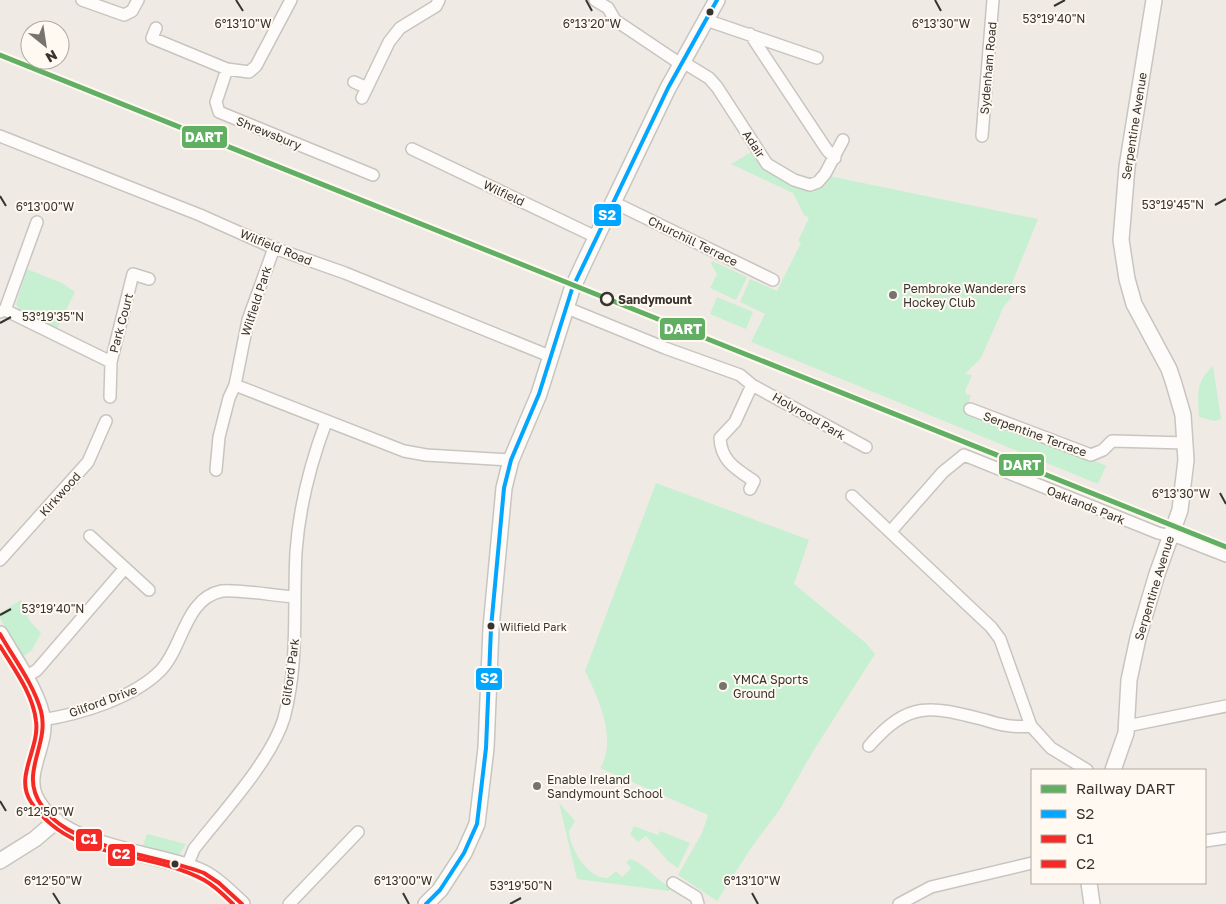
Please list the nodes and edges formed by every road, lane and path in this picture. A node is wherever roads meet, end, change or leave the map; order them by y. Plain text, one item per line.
1 (82, 0) edge
2 (138, 0) edge
3 (290, 0) edge
4 (439, 0) edge
5 (595, 0) edge
6 (717, 0) edge
7 (993, 0) edge
8 (1154, 0) edge
9 (706, 20) junction
10 (156, 28) dead end
11 (750, 34) junction
12 (817, 58) dead end
13 (683, 63) junction
14 (227, 69) junction
15 (354, 82) dead end
16 (0, 136) edge
17 (982, 136) dead end
18 (843, 140) dead end
19 (412, 149) dead end
20 (835, 158) junction
21 (365, 175) dead end
22 (613, 202) junction
23 (37, 222) dead end
24 (596, 237) junction
25 (274, 248) junction
26 (149, 279) dead end
27 (774, 280) dead end
28 (566, 308) junction
29 (3, 311) edge
30 (552, 357) junction
31 (111, 362) junction
32 (235, 385) junction
33 (752, 385) junction
34 (110, 397) dead end
35 (970, 409) dead end
36 (106, 421) dead end
37 (326, 422) junction
38 (1186, 443) junction
39 (866, 447) dead end
40 (511, 460) junction
41 (216, 470) dead end
42 (750, 489) dead end
43 (852, 496) dead end
44 (891, 531) junction
45 (90, 536) dead end
46 (1169, 536) junction
47 (1226, 556) edge
48 (0, 560) edge
49 (125, 568) junction
50 (149, 590) dead end
51 (294, 597) junction
52 (0, 634) edge
53 (24, 678) junction
54 (1226, 706) edge
55 (42, 720) junction
56 (1030, 726) junction
57 (1127, 726) junction
58 (869, 746) dead end
59 (1085, 769) edge
60 (1113, 769) edge
61 (56, 821) junction
62 (358, 832) dead end
63 (1226, 838) edge
64 (1206, 841) edge
65 (0, 861) edge
66 (1031, 863) edge
67 (186, 866) junction
68 (673, 883) dead end
69 (1088, 884) edge
70 (902, 903) edge
71 (242, 904) edge
72 (289, 904) edge
73 (426, 904) edge
74 (698, 904) edge
75 (1092, 904) edge

1 - 2 street
3 - 14 street
4 - 15 street
5 - 13 street, Adair
6 - 9 street
7 - 17 street, Sydenham Road
8 - 38 street, Serpentine Avenue
9 - 11 street
9 - 13 street
10 - 14 street
11 - 12 street
11 - 20 street
13 - 20 street, Adair
13 - 22 street
14 - 21 street, Shrewsbury
16 - 25 street, Wilfield Road
18 - 20 street, Adair
19 - 24 street, Wilfield
22 - 24 street
22 - 27 street, Churchill Terrace
23 - 29 street, Park Court
24 - 28 street
25 - 30 street, Wilfield Road
25 - 32 street, Wilfield Park
26 - 31 street, Park Court
28 - 30 street
28 - 33 street, Holyrood Park
29 - 31 street, Park Court
30 - 40 street
31 - 34 street
32 - 37 street
32 - 41 street, Wilfield Park
33 - 39 street, Holyrood Park
33 - 42 street
35 - 38 street, Serpentine Terrace
36 - 48 street, Kirkwood
37 - 40 street
37 - 51 street, Gilford Park
38 - 46 street, Serpentine Avenue
40 - 73 street
43 - 44 street
44 - 46 street, Oaklands Park
44 - 56 street
45 - 49 street
46 - 47 street
46 - 57 street, Serpentine Avenue
49 - 50 street
49 - 53 street
51 - 55 street, Gilford Drive
51 - 67 street, Gilford Park
52 - 53 street
53 - 55 street
54 - 57 street
55 - 61 street
56 - 58 street
56 - 59 street
57 - 60 street, Serpentine Avenue
61 - 65 street
61 - 67 street
62 - 72 street
63 - 64 street
66 - 70 street
67 - 71 street
68 - 74 street
69 - 75 street

